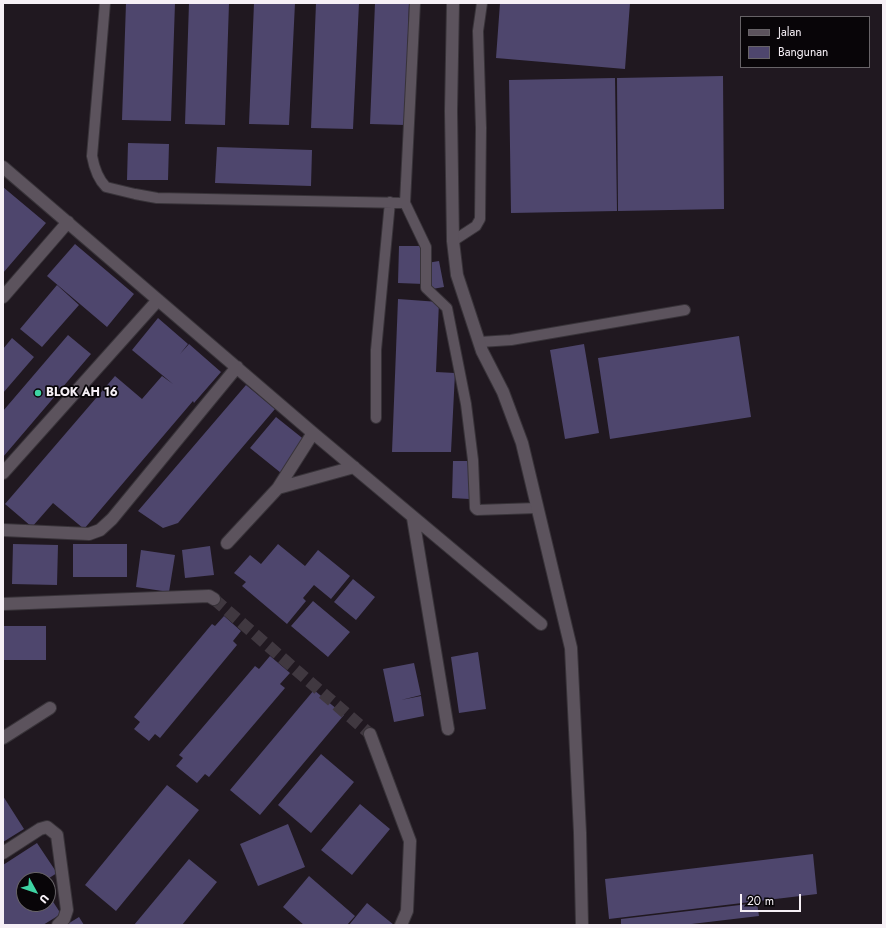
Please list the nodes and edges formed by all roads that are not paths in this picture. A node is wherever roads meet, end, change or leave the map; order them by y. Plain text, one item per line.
1 (106, 3) edge
2 (416, 3) edge
3 (453, 3) edge
4 (482, 3) edge
5 (3, 167) edge
6 (390, 202) junction
7 (405, 203) junction
8 (68, 222) junction
9 (453, 241) junction
10 (3, 297) edge
11 (158, 300) junction
12 (685, 310) dead end
13 (480, 342) junction
14 (237, 367) junction
15 (376, 418) dead end
16 (313, 434) junction
17 (354, 467) junction
18 (3, 473) edge
19 (278, 488) junction
20 (537, 508) junction
21 (413, 518) junction
22 (3, 530) edge
23 (227, 543) dead end
24 (214, 599) tunnel mouth
25 (3, 604) edge
26 (541, 624) dead end
27 (50, 708) dead end
28 (448, 728) dead end
29 (370, 734) tunnel mouth
30 (3, 738) edge
31 (3, 853) edge
32 (58, 925) edge
33 (401, 925) edge
34 (582, 925) edge

1 - 6 lane
2 - 7 lane
3 - 9 street
4 - 9 lane
5 - 8 street
6 - 7 lane
6 - 15 lane
7 - 20 lane
8 - 10 street
8 - 11 street
9 - 13 street
11 - 14 street
11 - 18 street
12 - 13 lane
13 - 20 street
14 - 16 street
14 - 22 street
16 - 17 street
16 - 19 street
17 - 19 street
17 - 21 street
19 - 23 street
20 - 34 street
21 - 26 street
21 - 28 street
24 - 25 street
27 - 30 street
29 - 33 street
31 - 32 street

